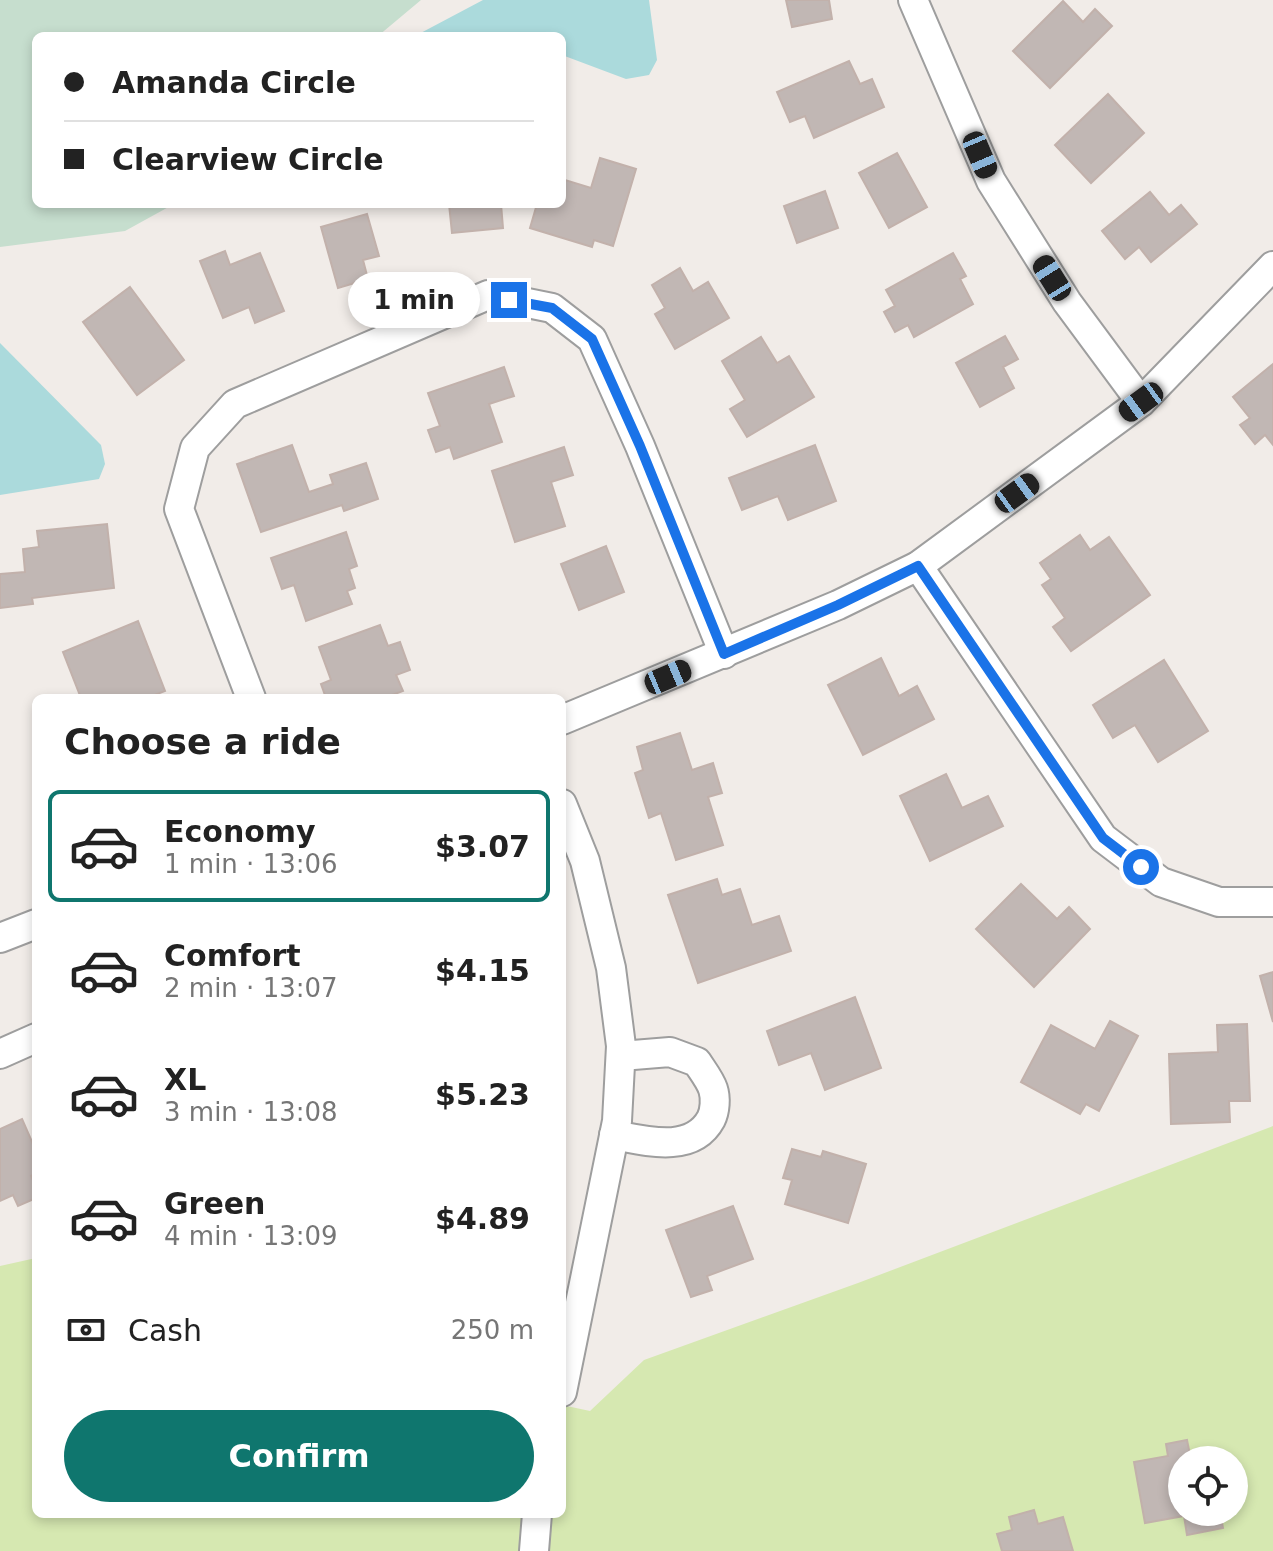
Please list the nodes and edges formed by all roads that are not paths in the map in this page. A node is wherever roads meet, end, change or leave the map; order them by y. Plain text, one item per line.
1 (913, 0) edge
2 (1273, 266) edge
3 (1141, 402) junction
4 (918, 566) junction
5 (724, 654) junction
6 (249, 694) edge
7 (566, 718) edge
8 (566, 814) edge
9 (1273, 902) edge
10 (32, 926) edge
11 (0, 938) edge
12 (32, 1040) edge
13 (0, 1054) edge
14 (621, 1056) junction
15 (614, 1135) junction
16 (566, 1372) edge
17 (537, 1518) edge
18 (534, 1551) edge

1 - 3 street
2 - 3 street
3 - 4 street
4 - 5 street
4 - 9 street
5 - 6 street
5 - 7 street
8 - 14 street
10 - 11 street
12 - 13 street
14 - 15 street
14 - 15 street
15 - 16 street
17 - 18 street

